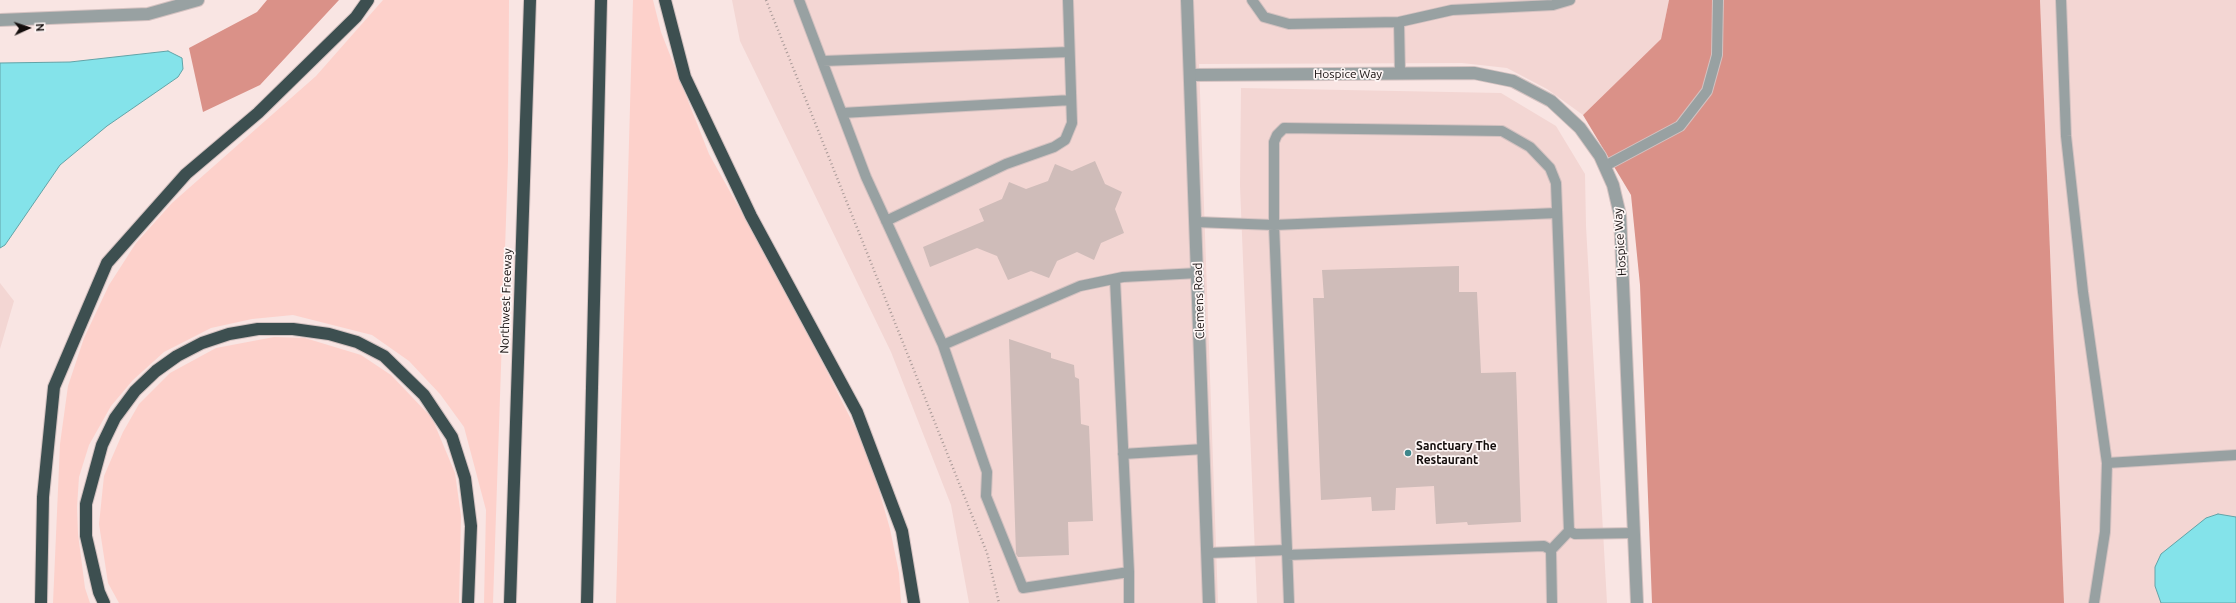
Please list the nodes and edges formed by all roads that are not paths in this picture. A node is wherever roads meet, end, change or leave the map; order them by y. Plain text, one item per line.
1 (198, 0) edge
2 (368, 0) edge
3 (530, 0) edge
4 (601, 0) edge
5 (665, 0) edge
6 (799, 0) edge
7 (1068, 0) edge
8 (1188, 0) edge
9 (1252, 0) edge
10 (1570, 0) edge
11 (1718, 0) edge
12 (2061, 0) edge
13 (0, 20) edge
14 (1399, 22) junction
15 (1070, 52) junction
16 (823, 61) junction
17 (1400, 73) junction
18 (1190, 75) junction
19 (1071, 100) junction
20 (842, 113) junction
21 (1605, 166) junction
22 (1557, 213) junction
23 (886, 221) junction
24 (1196, 222) junction
25 (1274, 225) junction
26 (1198, 273) junction
27 (1115, 279) junction
28 (943, 345) junction
29 (1204, 449) junction
30 (1123, 454) junction
31 (2236, 455) edge
32 (2107, 463) junction
33 (1569, 531) junction
34 (1634, 533) junction
35 (1550, 550) junction
36 (1287, 552) junction
37 (1207, 554) junction
38 (1129, 572) junction
39 (41, 603) edge
40 (104, 603) edge
41 (468, 603) edge
42 (510, 603) edge
43 (587, 603) edge
44 (914, 603) edge
45 (1129, 603) edge
46 (1209, 603) edge
47 (1289, 603) edge
48 (1552, 603) edge
49 (1637, 603) edge
50 (2094, 603) edge

1 - 13 street
2 - 39 highway
3 - 42 highway, Northwest Freeway
4 - 43 highway
5 - 44 highway
6 - 16 lane
7 - 15 lane
8 - 18 street, Clemens Road
9 - 14 lane
10 - 14 lane
11 - 21 lane
12 - 32 lane
14 - 17 lane
15 - 16 lane
15 - 19 lane
16 - 20 lane
17 - 18 street, Hospice Way
17 - 21 street, Hospice Way
18 - 24 street, Clemens Road
19 - 20 lane
19 - 23 lane
20 - 23 lane
21 - 34 street, Hospice Way
22 - 25 lane
22 - 25 lane
22 - 33 lane
23 - 28 lane
24 - 25 lane
24 - 26 street, Clemens Road
25 - 36 lane
26 - 27 lane
26 - 29 street, Clemens Road
27 - 28 lane
27 - 30 lane
28 - 38 lane
29 - 30 lane
29 - 37 street, Clemens Road
30 - 38 lane
31 - 32 lane
32 - 50 lane
33 - 34 lane
33 - 35 lane
34 - 49 street, Hospice Way
35 - 36 lane
35 - 48 lane
36 - 37 lane
36 - 47 lane
37 - 46 street, Clemens Road
38 - 45 lane
40 - 41 highway

